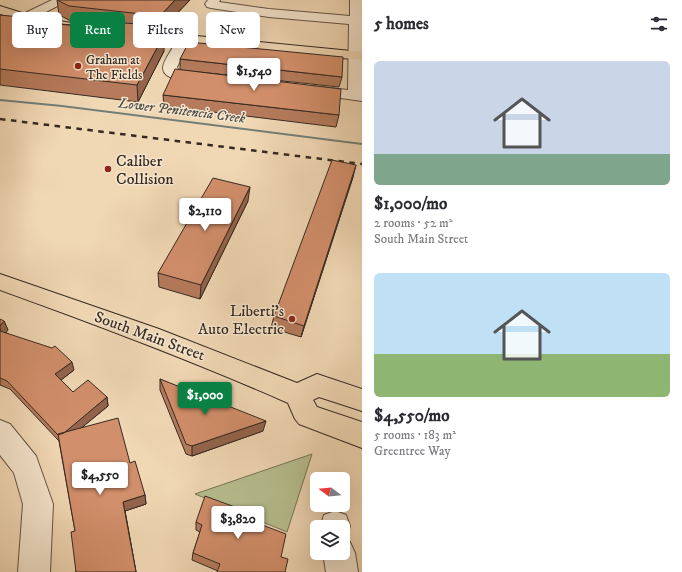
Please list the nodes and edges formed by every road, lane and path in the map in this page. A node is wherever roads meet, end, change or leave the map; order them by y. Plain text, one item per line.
1 (61, 0) edge
2 (214, 0) edge
3 (356, 0) edge
4 (0, 10) edge
5 (37, 12) edge
6 (12, 14) edge
7 (0, 17) edge
8 (12, 20) edge
9 (359, 21) edge
10 (62, 26) edge
11 (62, 29) edge
12 (133, 36) edge
13 (133, 37) edge
14 (198, 43) edge
15 (198, 44) edge
16 (179, 48) edge
17 (359, 58) edge
18 (218, 80) edge
19 (301, 89) edge
20 (358, 96) edge
21 (0, 282) edge
22 (298, 395) junction
23 (362, 400) edge
24 (0, 433) edge
25 (362, 435) edge
26 (340, 560) edge
27 (34, 572) edge
28 (342, 572) edge

1 - 5 street
2 - 9 street
3 - 9 street
4 - 6 main road
7 - 8 main road
9 - 17 street
10 - 11 main road
12 - 13 main road
14 - 17 main road
15 - 17 main road
16 - 18 street
17 - 20 street
19 - 20 street
21 - 22 main road, South Main Street
22 - 23 main road
22 - 25 main road
24 - 27 street
26 - 28 street

